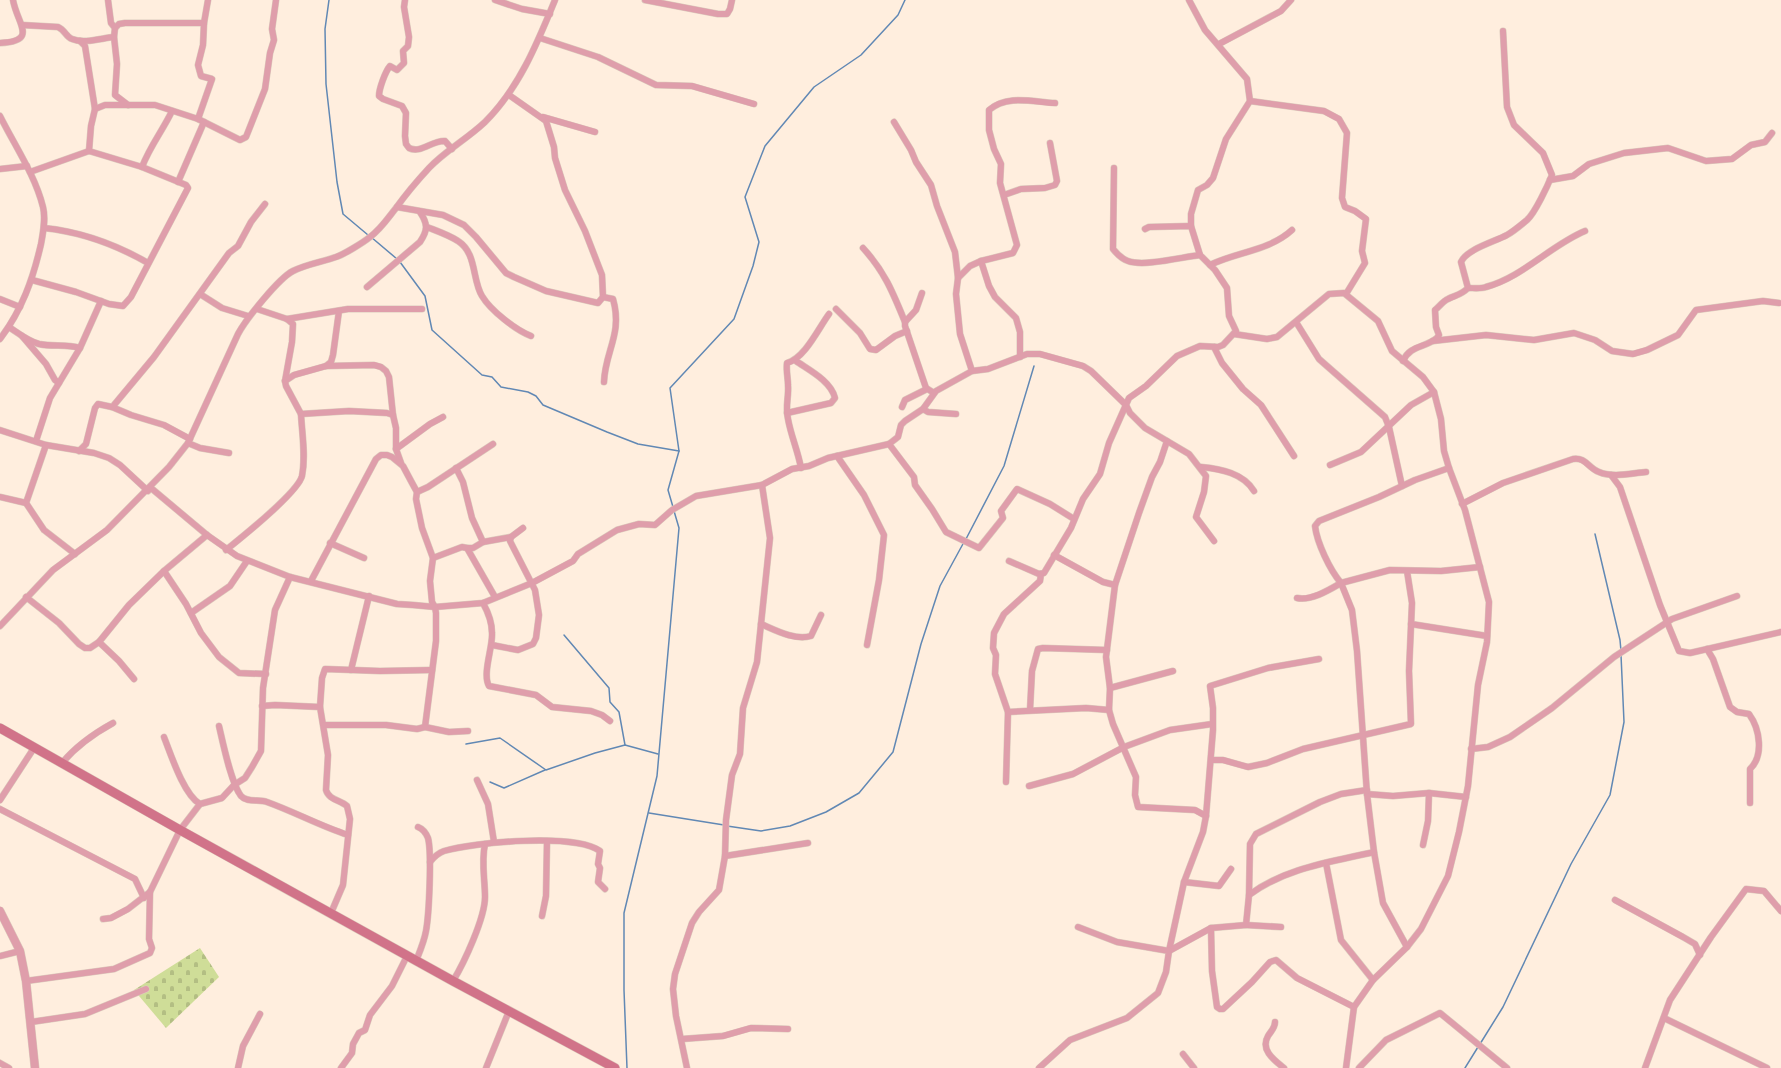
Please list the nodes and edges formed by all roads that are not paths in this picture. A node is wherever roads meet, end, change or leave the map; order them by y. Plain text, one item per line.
1 (13, 0) edge
2 (108, 0) edge
3 (208, 0) edge
4 (276, 0) edge
5 (405, 0) edge
6 (495, 0) edge
7 (555, 0) edge
8 (645, 0) edge
9 (732, 0) edge
10 (1189, 0) edge
11 (1291, 0) edge
12 (550, 14) junction
13 (204, 23) junction
14 (22, 26) junction
15 (115, 28) junction
16 (1503, 32) dead end
17 (114, 37) junction
18 (540, 38) junction
19 (80, 41) junction
20 (0, 43) edge
21 (1219, 44) junction
22 (509, 95) junction
23 (1250, 101) junction
24 (1055, 103) dead end
25 (754, 104) dead end
26 (128, 105) junction
27 (95, 109) junction
28 (172, 111) junction
29 (0, 116) edge
30 (542, 117) junction
31 (198, 119) junction
32 (204, 122) junction
33 (894, 122) dead end
34 (595, 132) dead end
35 (1772, 133) dead end
36 (1050, 143) dead end
37 (452, 149) junction
38 (89, 151) junction
39 (142, 167) junction
40 (1114, 168) dead end
41 (0, 169) edge
42 (29, 169) junction
43 (1550, 180) junction
44 (178, 182) junction
45 (1004, 195) junction
46 (266, 204) dead end
47 (397, 207) junction
48 (420, 212) junction
49 (1191, 226) junction
50 (427, 227) junction
51 (44, 228) junction
52 (1145, 230) dead end
53 (1292, 230) dead end
54 (1585, 231) dead end
55 (863, 248) dead end
56 (1200, 255) junction
57 (981, 261) junction
58 (148, 263) junction
59 (1210, 265) junction
60 (958, 278) junction
61 (32, 280) junction
62 (367, 287) dead end
63 (1468, 288) junction
64 (922, 293) dead end
65 (200, 294) junction
66 (1346, 294) junction
67 (603, 297) junction
68 (0, 299) edge
69 (101, 301) junction
70 (1779, 303) dead end
71 (20, 307) junction
72 (257, 309) junction
73 (422, 309) dead end
74 (836, 310) dead end
75 (339, 311) junction
76 (829, 314) dead end
77 (248, 316) junction
78 (286, 319) junction
79 (905, 322) junction
80 (1296, 322) junction
81 (9, 327) junction
82 (907, 331) junction
83 (1234, 334) junction
84 (22, 336) junction
85 (531, 336) dead end
86 (0, 339) edge
87 (1434, 341) junction
88 (1214, 347) junction
89 (80, 348) junction
90 (1020, 357) junction
91 (796, 361) junction
92 (1404, 361) junction
93 (326, 366) junction
94 (972, 371) junction
95 (285, 381) junction
96 (604, 382) dead end
97 (59, 383) junction
98 (927, 389) junction
99 (1434, 392) junction
100 (934, 393) junction
101 (1126, 405) junction
102 (112, 407) junction
103 (902, 408) dead end
104 (923, 410) junction
105 (787, 413) junction
106 (301, 414) junction
107 (956, 414) dead end
108 (393, 415) junction
109 (443, 417) dead end
110 (1389, 427) junction
111 (0, 430) edge
112 (189, 441) junction
113 (1167, 441) junction
114 (36, 442) junction
115 (493, 444) dead end
116 (889, 444) junction
117 (46, 445) junction
118 (396, 449) junction
119 (78, 451) junction
120 (229, 454) dead end
121 (837, 456) junction
122 (1294, 456) dead end
123 (402, 466) junction
124 (1330, 466) dead end
125 (1201, 467) junction
126 (456, 468) junction
127 (801, 468) junction
128 (1448, 468) junction
129 (1646, 472) dead end
130 (1611, 475) junction
131 (762, 485) junction
132 (1402, 486) junction
133 (149, 489) junction
134 (1254, 491) dead end
135 (417, 492) junction
136 (0, 497) edge
137 (26, 503) junction
138 (1462, 504) junction
139 (1074, 519) junction
140 (523, 528) dead end
141 (207, 535) junction
142 (511, 537) junction
143 (1214, 541) dead end
144 (483, 542) junction
145 (330, 543) junction
146 (467, 548) junction
147 (226, 550) junction
148 (75, 554) junction
149 (1054, 555) junction
150 (364, 558) dead end
151 (433, 558) junction
152 (247, 561) junction
153 (1009, 561) dead end
154 (1480, 566) junction
155 (164, 571) junction
156 (1407, 571) junction
157 (1041, 574) junction
158 (290, 577) junction
159 (311, 581) junction
160 (532, 582) junction
161 (1341, 583) junction
162 (1116, 585) junction
163 (369, 596) junction
164 (1737, 596) dead end
165 (496, 597) junction
166 (26, 598) junction
167 (1297, 598) dead end
168 (483, 603) junction
169 (435, 607) junction
170 (191, 612) junction
171 (820, 615) dead end
172 (1668, 622) junction
173 (761, 624) junction
174 (1411, 624) junction
175 (0, 626) edge
176 (1781, 632) edge
177 (1487, 636) junction
178 (99, 642) junction
179 (867, 644) dead end
180 (492, 645) junction
181 (1707, 649) junction
182 (1107, 650) junction
183 (1319, 659) dead end
184 (351, 670) junction
185 (432, 670) junction
186 (1173, 671) dead end
187 (266, 674) junction
188 (134, 679) dead end
189 (1110, 688) junction
190 (262, 706) junction
191 (320, 707) junction
192 (1030, 710) junction
193 (1110, 710) junction
194 (1008, 712) junction
195 (610, 721) dead end
196 (113, 723) dead end
197 (1212, 724) junction
198 (324, 725) junction
199 (219, 726) dead end
200 (425, 727) junction
201 (0, 728) edge
202 (468, 731) dead end
203 (1364, 734) junction
204 (164, 737) dead end
205 (1124, 747) junction
206 (34, 748) junction
207 (1471, 750) junction
208 (1212, 760) junction
209 (62, 763) junction
210 (477, 780) dead end
211 (1006, 782) dead end
212 (234, 785) junction
213 (1029, 786) dead end
214 (1367, 792) junction
215 (1429, 793) junction
216 (1466, 797) junction
217 (0, 800) edge
218 (1750, 803) dead end
219 (200, 804) junction
220 (0, 809) edge
221 (1206, 816) junction
222 (418, 827) dead end
223 (180, 830) junction
224 (348, 834) junction
225 (547, 840) junction
226 (494, 842) junction
227 (485, 844) junction
228 (808, 844) dead end
229 (1423, 845) dead end
230 (1374, 852) junction
231 (725, 856) junction
232 (430, 862) junction
233 (1326, 863) junction
234 (1231, 869) dead end
235 (1184, 882) junction
236 (605, 889) dead end
237 (150, 892) junction
238 (1249, 895) junction
239 (144, 898) junction
240 (1615, 900) dead end
241 (1781, 910) edge
242 (0, 911) edge
243 (331, 913) junction
244 (542, 916) dead end
245 (103, 919) dead end
246 (1246, 925) junction
247 (1078, 927) dead end
248 (1281, 927) dead end
249 (1211, 928) junction
250 (1407, 947) junction
251 (20, 951) junction
252 (1169, 951) junction
253 (1700, 955) junction
254 (0, 956) edge
255 (407, 956) junction
256 (416, 961) junction
257 (1373, 980) junction
258 (26, 981) junction
259 (453, 981) junction
260 (146, 988) dead end
261 (1354, 1007) junction
262 (509, 1011) junction
263 (260, 1014) dead end
264 (1664, 1018) junction
265 (31, 1022) junction
266 (1275, 1022) dead end
267 (788, 1029) dead end
268 (682, 1039) junction
269 (1183, 1054) dead end
270 (0, 1063) edge
271 (9, 1068) edge
272 (36, 1068) edge
273 (238, 1068) edge
274 (341, 1068) edge
275 (486, 1068) edge
276 (615, 1068) edge
277 (687, 1068) edge
278 (1039, 1068) edge
279 (1194, 1068) edge
280 (1284, 1068) edge
281 (1346, 1068) edge
282 (1359, 1068) edge
283 (1507, 1068) edge
284 (1645, 1068) edge
285 (1767, 1068) edge

1 - 14 street
2 - 15 street
3 - 13 street
4 - 32 street
5 - 37 street
6 - 12 street
7 - 12 street
8 - 9 street
10 - 21 street
11 - 21 street
12 - 18 street
13 - 15 street
13 - 31 street
14 - 19 street
14 - 20 street
15 - 17 street
16 - 43 street
17 - 19 street
17 - 26 street
18 - 22 street
18 - 25 street
19 - 27 street
21 - 23 street
22 - 30 street
22 - 37 street
23 - 49 street
23 - 66 street
24 - 45 street
26 - 27 street
26 - 28 street
27 - 38 street
28 - 31 street
28 - 39 street
29 - 42 street
30 - 34 street
30 - 67 street
31 - 32 street
32 - 44 street
33 - 60 street
35 - 43 street
36 - 45 street
37 - 47 street
38 - 39 street
38 - 42 street
39 - 44 street
40 - 56 street
41 - 42 street
42 - 51 street
43 - 63 street
44 - 58 street
45 - 57 street
46 - 65 street
47 - 48 street
47 - 72 street
48 - 50 street
48 - 67 street
49 - 52 street
49 - 56 street
50 - 62 street
50 - 85 street
51 - 58 street
51 - 61 street
53 - 59 street
54 - 63 street
55 - 79 street
56 - 59 street
57 - 60 street
57 - 90 street
58 - 69 street
59 - 83 street
60 - 94 street
61 - 69 street
61 - 71 street
63 - 87 street
64 - 79 street
65 - 77 street
65 - 102 street
66 - 80 street
66 - 92 street
67 - 96 street
68 - 71 street
69 - 89 street
70 - 87 street
71 - 81 street
72 - 77 street
72 - 78 street
73 - 75 street
74 - 82 street
75 - 78 street
75 - 93 street
76 - 91 street
77 - 112 street
78 - 95 street
79 - 82 street
80 - 83 street
80 - 110 street
81 - 84 street
81 - 86 street
82 - 98 street
83 - 88 street
84 - 89 street
84 - 97 street
87 - 92 street
88 - 101 street
88 - 122 street
89 - 97 street
90 - 94 street
90 - 101 street
91 - 105 street
91 - 105 street
92 - 99 street
93 - 95 street
93 - 108 street
94 - 100 street
95 - 106 street
97 - 114 street
98 - 100 street
98 - 103 street
99 - 110 street
99 - 128 street
100 - 104 street
101 - 113 street
101 - 139 street
102 - 112 street
102 - 119 street
104 - 107 street
104 - 116 street
105 - 127 street
106 - 108 street
106 - 147 street
108 - 118 street
109 - 118 street
110 - 124 street
110 - 132 street
111 - 114 street
112 - 120 street
112 - 133 street
113 - 125 street
113 - 162 street
114 - 117 street
115 - 126 street
116 - 121 street
116 - 139 street
117 - 119 street
117 - 137 street
118 - 123 street
119 - 133 street
121 - 127 street
121 - 179 street
123 - 135 street
123 - 145 street
125 - 134 street
125 - 143 street
126 - 135 street
126 - 144 street
127 - 131 street
128 - 132 street
128 - 138 street
129 - 130 street
130 - 138 street
130 - 172 street
131 - 160 street
131 - 173 street
132 - 161 street
133 - 141 street
133 - 148 street
135 - 151 street
136 - 137 street
137 - 148 street
138 - 154 street
139 - 149 street
140 - 142 street
141 - 147 street
141 - 155 street
142 - 144 street
142 - 160 street
144 - 146 street
145 - 150 street
145 - 159 street
146 - 151 street
146 - 165 street
147 - 152 street
148 - 166 street
149 - 157 street
149 - 162 street
151 - 169 street
152 - 158 street
152 - 170 street
153 - 157 street
154 - 156 street
154 - 177 street
155 - 170 street
155 - 178 street
156 - 161 street
156 - 174 street
157 - 194 street
158 - 159 street
158 - 187 street
159 - 163 street
160 - 165 street
160 - 180 street
161 - 167 street
161 - 203 street
162 - 182 street
163 - 169 street
163 - 184 street
164 - 172 street
165 - 168 street
166 - 175 street
166 - 178 street
168 - 169 street
168 - 180 street
169 - 185 street
170 - 187 street
171 - 173 street
172 - 181 street
172 - 207 street
173 - 231 street
174 - 177 street
174 - 203 street
176 - 181 street
177 - 207 street
178 - 188 street
180 - 195 street
181 - 218 street
182 - 189 street
182 - 192 street
183 - 197 street
184 - 185 street
184 - 191 street
185 - 200 street
186 - 189 street
187 - 190 street
189 - 193 street
190 - 191 street
190 - 212 street
191 - 198 street
192 - 193 street
192 - 194 street
193 - 205 street
194 - 211 street
196 - 209 street
197 - 205 street
197 - 208 street
198 - 200 street
198 - 224 street
199 - 212 street
200 - 202 street
201 - 206 main road
203 - 208 street
203 - 214 street
204 - 219 street
205 - 213 street
205 - 221 street
206 - 209 main road
206 - 217 street
207 - 216 street
208 - 221 street
209 - 223 main road
210 - 226 street
212 - 219 street
212 - 224 street
214 - 215 street
214 - 230 street
214 - 238 street
215 - 216 street
215 - 229 street
216 - 250 street
219 - 223 street
220 - 239 street
221 - 235 street
222 - 232 street
223 - 237 street
223 - 243 main road
224 - 243 street
225 - 226 street
225 - 236 street
225 - 244 street
226 - 227 street
227 - 232 street
227 - 259 street
228 - 231 street
230 - 233 street
230 - 250 street
231 - 268 street
232 - 256 street
233 - 238 street
233 - 257 street
234 - 235 street
235 - 252 street
237 - 239 street
237 - 258 street
238 - 246 street
239 - 245 street
240 - 253 street
241 - 253 street
242 - 251 street
243 - 255 main road
246 - 248 street
246 - 249 street
247 - 252 street
249 - 252 street
249 - 261 street
250 - 257 street
251 - 254 street
251 - 258 street
252 - 278 street
253 - 264 street
255 - 256 main road
255 - 274 street
256 - 259 main road
257 - 261 street
258 - 265 street
259 - 262 main road
260 - 265 street
261 - 281 street
262 - 275 street
262 - 276 main road
263 - 273 street
264 - 284 street
264 - 285 street
265 - 272 street
266 - 280 street
267 - 268 street
268 - 277 street
269 - 279 street
270 - 271 street
282 - 283 street

